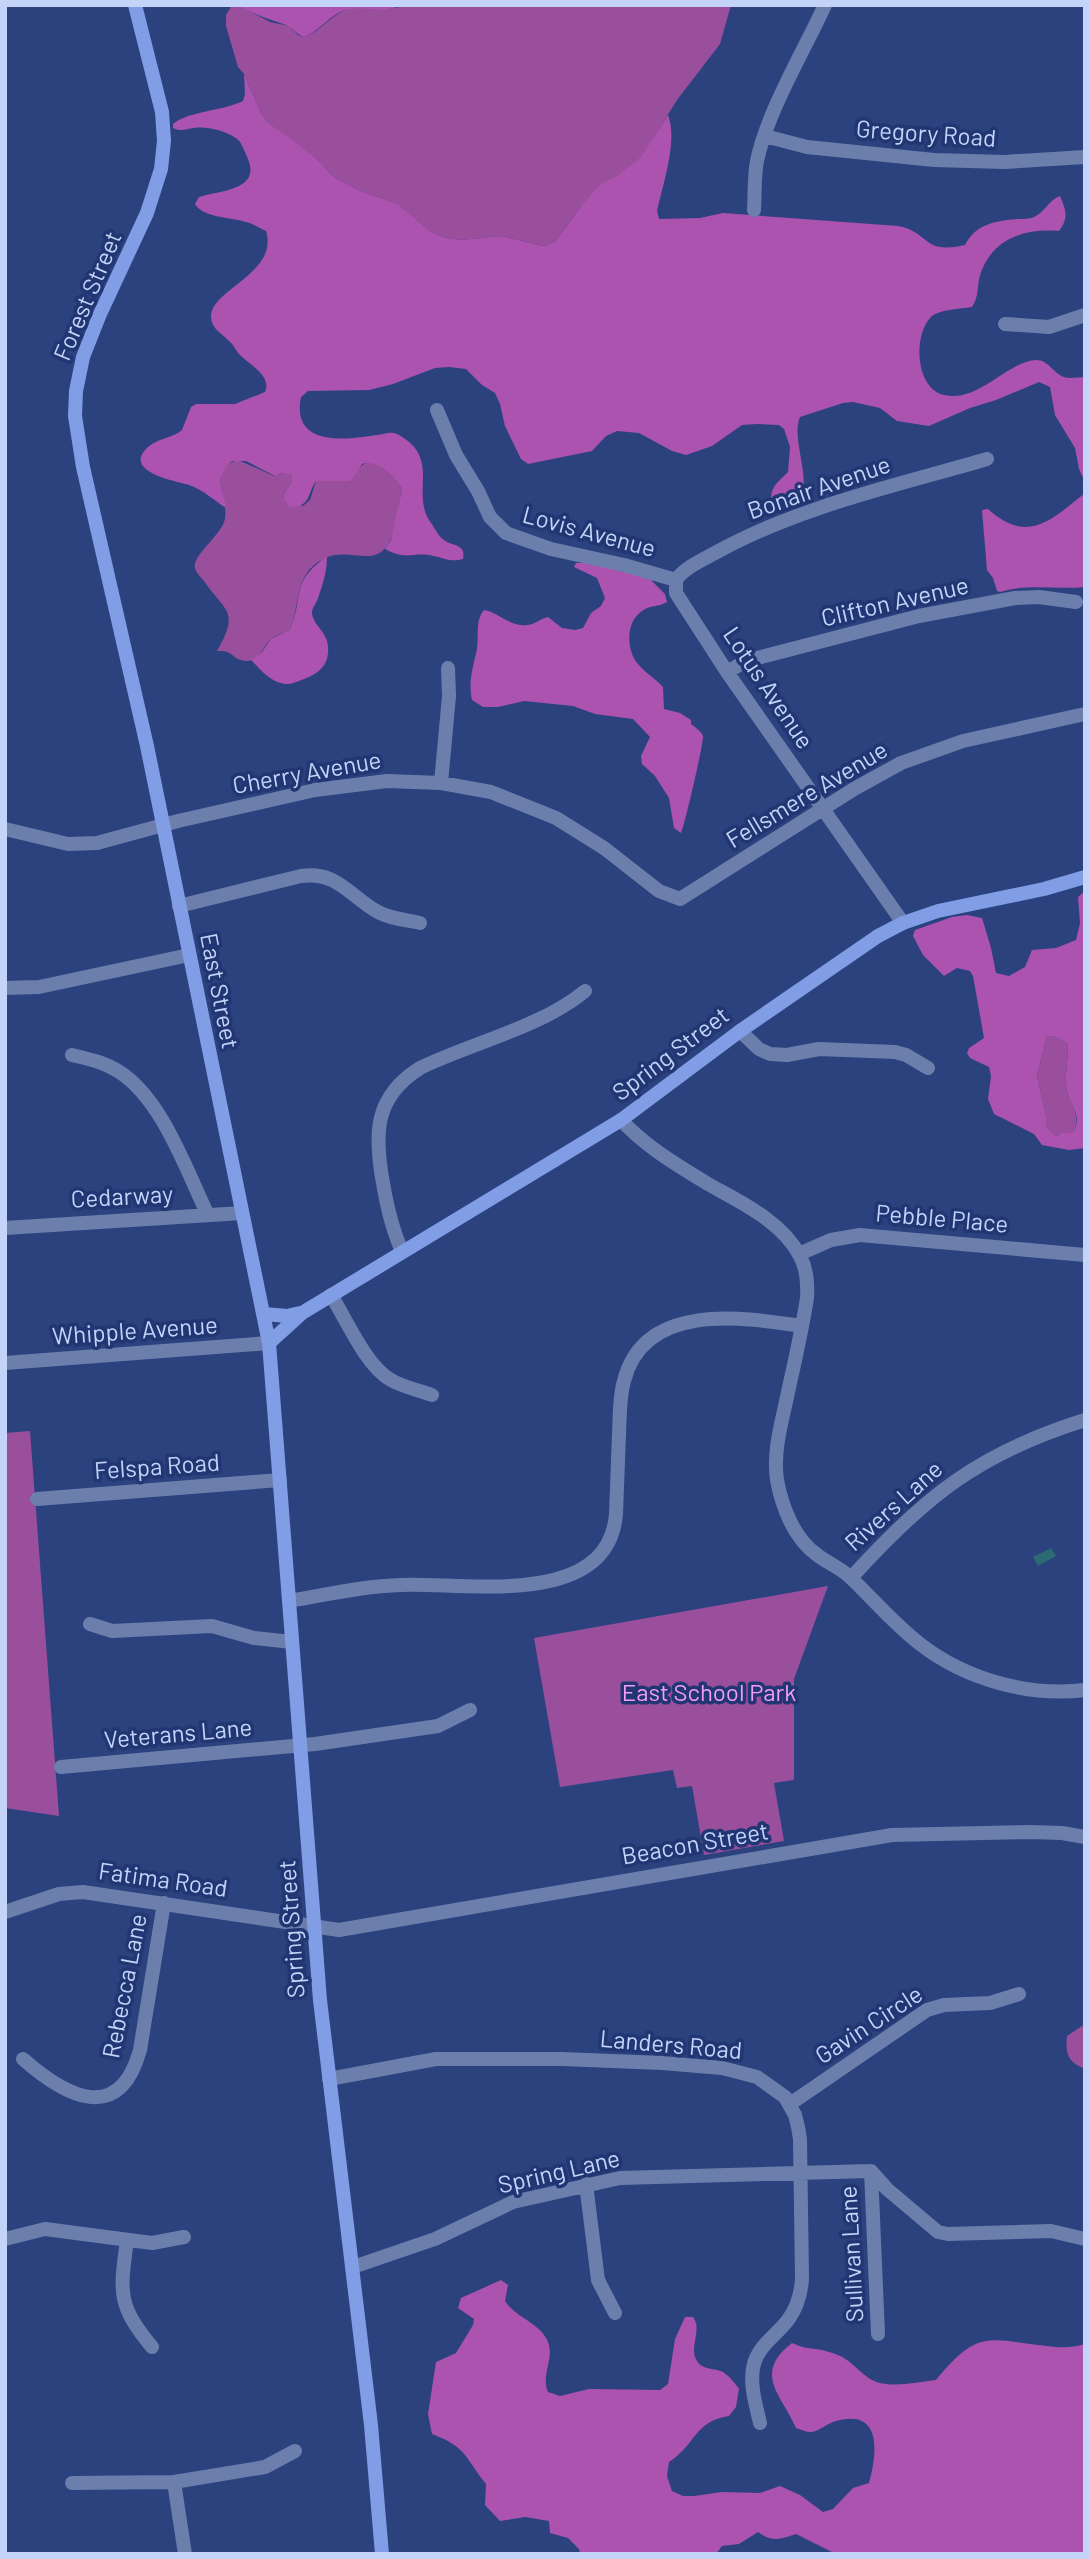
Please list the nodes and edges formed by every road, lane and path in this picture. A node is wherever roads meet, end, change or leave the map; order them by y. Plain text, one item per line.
1 (135, 5) edge
2 (825, 5) edge
3 (765, 136) junction
4 (1085, 157) edge
5 (754, 210) dead end
6 (1085, 315) edge
7 (1005, 324) dead end
8 (437, 410) dead end
9 (987, 460) dead end
10 (676, 580) junction
11 (1076, 602) dead end
12 (125, 648) joint
13 (448, 668) dead end
14 (727, 671) junction
15 (1085, 714) edge
16 (441, 783) junction
17 (823, 809) junction
18 (163, 827) junction
19 (5, 829) edge
20 (1085, 877) edge
21 (681, 899) joint
22 (179, 906) junction
23 (420, 923) dead end
24 (903, 923) junction
25 (189, 955) junction
26 (5, 988) edge
27 (586, 991) dead end
28 (740, 1031) junction
29 (72, 1055) dead end
30 (928, 1068) dead end
31 (621, 1120) junction
32 (242, 1213) junction
33 (208, 1215) junction
34 (5, 1228) edge
35 (402, 1251) junction
36 (799, 1254) junction
37 (1085, 1255) edge
38 (331, 1295) junction
39 (302, 1313) junction
40 (264, 1314) junction
41 (802, 1326) junction
42 (269, 1343) junction
43 (5, 1363) edge
44 (432, 1395) dead end
45 (1085, 1420) edge
46 (280, 1480) junction
47 (37, 1499) dead end
48 (851, 1577) junction
49 (289, 1601) junction
50 (90, 1624) dead end
51 (292, 1642) junction
52 (1085, 1690) edge
53 (470, 1710) dead end
54 (300, 1746) junction
55 (61, 1766) dead end
56 (1085, 1837) edge
57 (164, 1903) junction
58 (5, 1912) edge
59 (316, 1927) junction
60 (1019, 1994) dead end
61 (23, 2059) dead end
62 (329, 2079) junction
63 (790, 2104) junction
64 (871, 2171) junction
65 (799, 2172) junction
66 (586, 2184) junction
67 (184, 2237) dead end
68 (5, 2239) edge
69 (1085, 2239) edge
70 (127, 2240) junction
71 (353, 2267) junction
72 (615, 2313) dead end
73 (878, 2334) dead end
74 (152, 2347) dead end
75 (760, 2423) dead end
76 (295, 2451) dead end
77 (174, 2482) junction
78 (72, 2483) dead end
79 (185, 2554) edge
80 (382, 2554) edge

1 - 12 main road, Forest Street
2 - 3 street
3 - 4 street, Gregory Road
3 - 5 street
6 - 7 street
8 - 10 street, Lovis Avenue
9 - 10 street, Bonair Avenue
10 - 14 street, Lotus Avenue
11 - 14 street, Clifton Avenue
12 - 18 main road, East Street
13 - 16 street
14 - 17 street, Lotus Avenue
15 - 17 street, Fellsmere Avenue
16 - 18 street, Cherry Avenue
16 - 21 street, Cherry Avenue
17 - 21 street, Fellsmere Avenue
17 - 24 street, Lotus Avenue
18 - 19 street, Cherry Avenue
18 - 22 main road, East Street
20 - 24 main road, Spring Street
22 - 23 street
22 - 25 main road, East Street
24 - 28 main road, Spring Street
25 - 26 street
25 - 32 main road, East Street
27 - 35 street
28 - 30 street
28 - 31 main road, Spring Street
29 - 33 street
31 - 35 main road, Spring Street
31 - 36 street
32 - 33 street, Cedarway
32 - 40 main road, East Street
33 - 34 street, Cedarway
35 - 38 main road, Spring Street
36 - 37 street, Pebble Place
36 - 41 street
38 - 39 main road, Spring Street
38 - 44 street
39 - 40 main road, Spring Street
39 - 42 main road, Spring Street
40 - 42 main road, East Street
41 - 48 street
41 - 49 street
42 - 43 street, Whipple Avenue
42 - 46 main road, Spring Street
45 - 48 street, Rivers Lane
46 - 47 street, Felspa Road
46 - 49 main road, Spring Street
48 - 52 street
49 - 51 main road, Spring Street
50 - 51 street
51 - 54 main road, Spring Street
53 - 54 street, Veterans Lane
54 - 55 street, Veterans Lane
54 - 59 main road, Spring Street
56 - 59 street, Beacon Street
57 - 58 street, Fatima Road
57 - 59 street, Fatima Road
57 - 61 street, Rebecca Lane
59 - 62 main road, Spring Street
60 - 63 street, Gavin Circle
62 - 63 street, Landers Road
62 - 71 main road, Spring Street
63 - 65 street
64 - 65 street, Spring Lane
64 - 69 street
64 - 73 street, Sullivan Lane
65 - 66 street, Spring Lane
65 - 75 street
66 - 71 street, Spring Lane
66 - 72 street
67 - 70 street
68 - 70 street
70 - 74 street
71 - 80 main road, Spring Street
76 - 77 street
77 - 78 street
77 - 79 street

